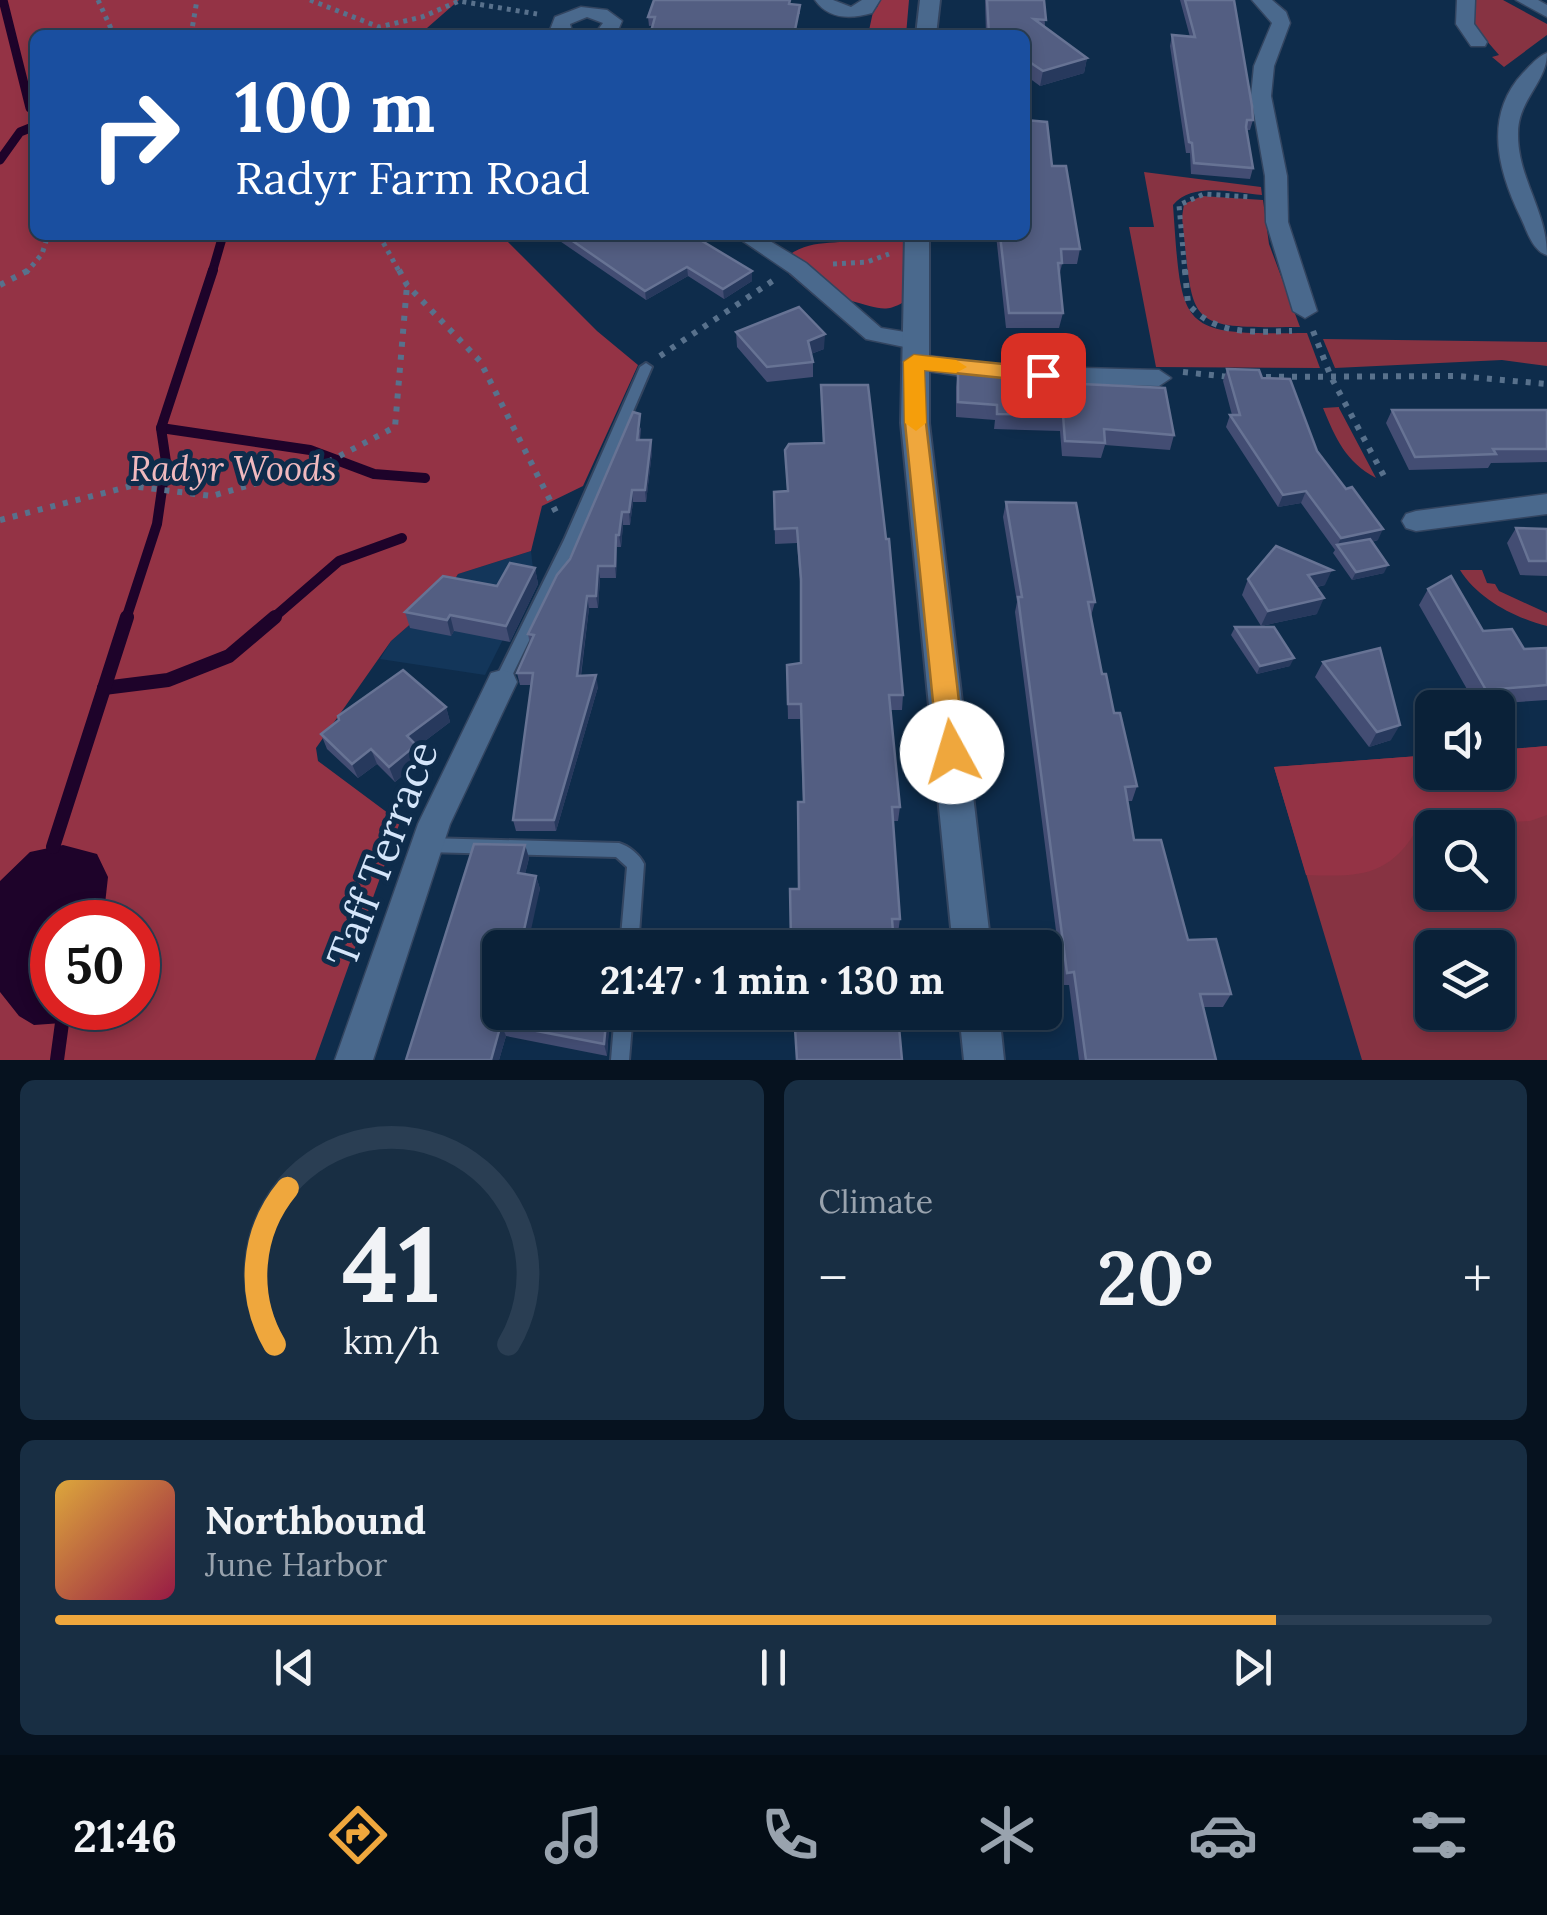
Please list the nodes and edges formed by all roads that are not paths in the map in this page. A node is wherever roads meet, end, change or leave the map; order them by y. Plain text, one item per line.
1 (824, 0) edge
2 (872, 0) edge
3 (930, 0) edge
4 (1260, 0) edge
5 (1466, 0) edge
6 (1525, 0) edge
7 (1547, 12) edge
8 (852, 13) junction
9 (559, 30) edge
10 (611, 30) edge
11 (859, 30) edge
12 (927, 30) edge
13 (1478, 42) dead end
14 (1547, 59) edge
15 (753, 240) edge
16 (906, 242) edge
17 (1547, 248) edge
18 (1309, 321) road end
19 (914, 351) junction
20 (646, 368) road end
21 (1159, 378) road end
22 (1547, 504) edge
23 (1416, 521) dead end
24 (502, 682) joint
25 (426, 845) junction
26 (630, 930) edge
27 (970, 930) edge
28 (622, 1030) edge
29 (980, 1030) edge
30 (354, 1060) edge
31 (620, 1060) edge
32 (984, 1060) edge

1 - 8 street
2 - 8 street
3 - 12 main road
4 - 18 street
5 - 13 street
6 - 7 street
8 - 11 street
9 - 10 street
14 - 17 street
15 - 19 street
16 - 19 main road
19 - 21 street
19 - 27 main road
20 - 24 lane
22 - 23 street
24 - 25 street, Taff Terrace
25 - 26 lane
25 - 30 street, Taff Terrace
28 - 31 lane
29 - 32 main road

